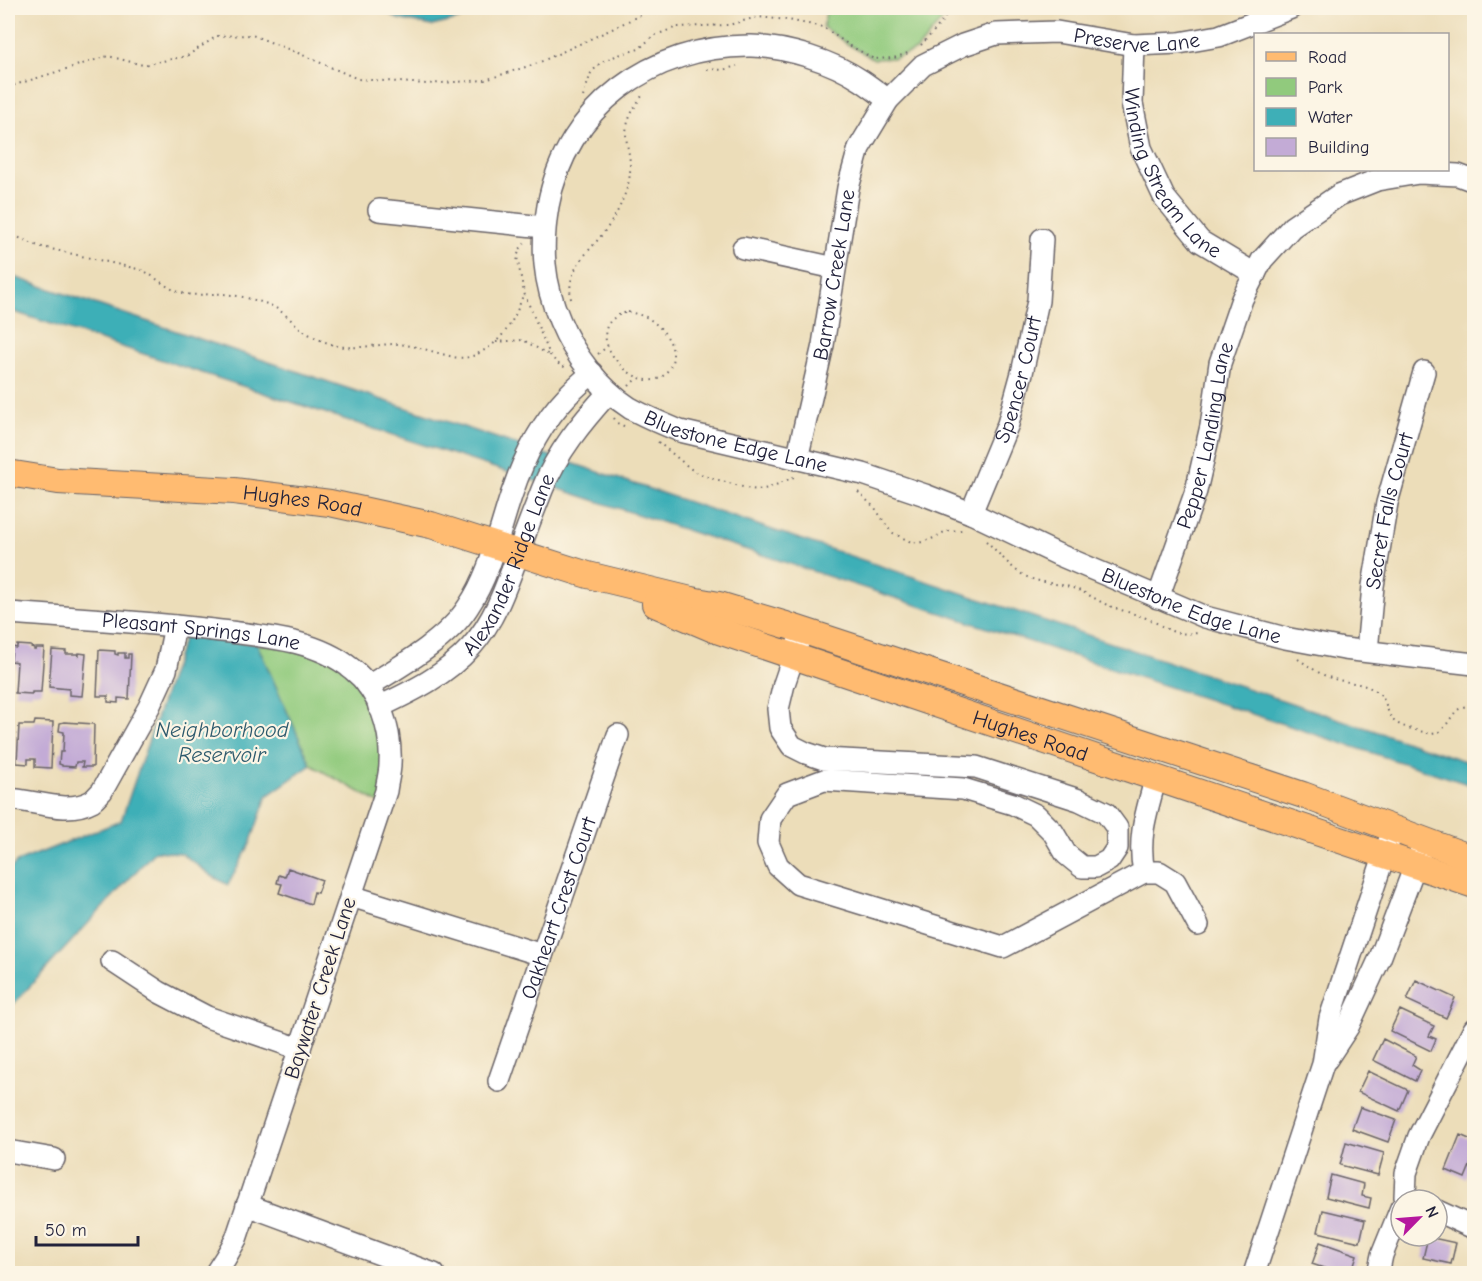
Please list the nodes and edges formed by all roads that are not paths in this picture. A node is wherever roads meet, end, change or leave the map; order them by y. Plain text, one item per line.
1 (1291, 8) edge
2 (1134, 45) junction
3 (888, 100) junction
4 (1474, 181) edge
5 (380, 210) dead end
6 (544, 228) junction
7 (1042, 239) dead end
8 (743, 248) dead end
9 (835, 268) junction
10 (1255, 274) junction
11 (598, 366) junction
12 (1424, 372) dead end
13 (622, 390) junction
14 (797, 467) junction
15 (8, 473) edge
16 (968, 521) junction
17 (507, 549) junction
18 (588, 575) junction
19 (1158, 598) junction
20 (8, 613) edge
21 (175, 626) junction
22 (802, 631) junction
23 (1367, 651) junction
24 (793, 656) junction
25 (1474, 663) edge
26 (374, 696) junction
27 (618, 735) dead end
28 (1156, 777) junction
29 (8, 799) edge
30 (1393, 828) junction
31 (1425, 841) junction
32 (1384, 854) junction
33 (1474, 859) edge
34 (1416, 864) junction
35 (1144, 872) junction
36 (1474, 885) edge
37 (351, 896) junction
38 (1198, 925) dead end
39 (542, 955) junction
40 (112, 961) dead end
41 (1474, 1029) edge
42 (300, 1049) junction
43 (1323, 1064) junction
44 (499, 1081) dead end
45 (8, 1151) edge
46 (54, 1159) dead end
47 (1405, 1188) edge
48 (247, 1205) junction
49 (1449, 1217) edge
50 (1474, 1228) edge
51 (1389, 1239) edge
52 (215, 1274) edge
53 (434, 1274) edge
54 (1254, 1274) edge
55 (1378, 1274) edge

1 - 2 street, Preserve Lane
2 - 3 street, Preserve Lane
2 - 10 street, Winding Stream Lane
3 - 6 street, Bluestone Edge Lane
3 - 9 street, Barrow Creek Lane
4 - 10 street, Pepper Landing Lane
5 - 6 street
6 - 11 street, Bluestone Edge Lane
7 - 16 street, Spencer Court
8 - 9 street
9 - 14 street, Barrow Creek Lane
10 - 19 street, Pepper Landing Lane
11 - 13 street, Bluestone Edge Lane
11 - 17 street, Alexander Ridge Lane
12 - 23 street, Secret Falls Court
13 - 14 street, Bluestone Edge Lane
13 - 17 street, Alexander Ridge Lane
14 - 16 street, Bluestone Edge Lane
15 - 17 main road, Hughes Road
16 - 19 street, Bluestone Edge Lane
17 - 18 main road, Hughes Road
17 - 26 street, Alexander Ridge Lane
17 - 26 street, Alexander Ridge Lane
18 - 22 main road, Hughes Road
18 - 24 main road, Hughes Road
19 - 23 street, Bluestone Edge Lane
20 - 21 street, Pleasant Springs Lane
21 - 26 street, Pleasant Springs Lane
21 - 29 street
22 - 24 street
22 - 30 main road, Hughes Road
23 - 25 street, Bluestone Edge Lane
24 - 28 main road, Hughes Road
24 - 35 street
26 - 37 street, Baywater Creek Lane
27 - 39 street, Oakheart Crest Court
28 - 32 main road, Hughes Road
28 - 35 street
30 - 31 main road, Hughes Road
30 - 32 street
31 - 33 main road, Hughes Road
31 - 34 street
32 - 34 main road, Hughes Road
32 - 43 street
34 - 36 main road, Hughes Road
34 - 43 street
35 - 38 street
37 - 39 street
37 - 42 street, Baywater Creek Lane
39 - 44 street, Oakheart Crest Court
40 - 42 street
41 - 47 street
42 - 48 street, Baywater Creek Lane
43 - 54 street
45 - 46 street
48 - 52 street, Baywater Creek Lane
48 - 53 street
49 - 50 street
51 - 55 street

